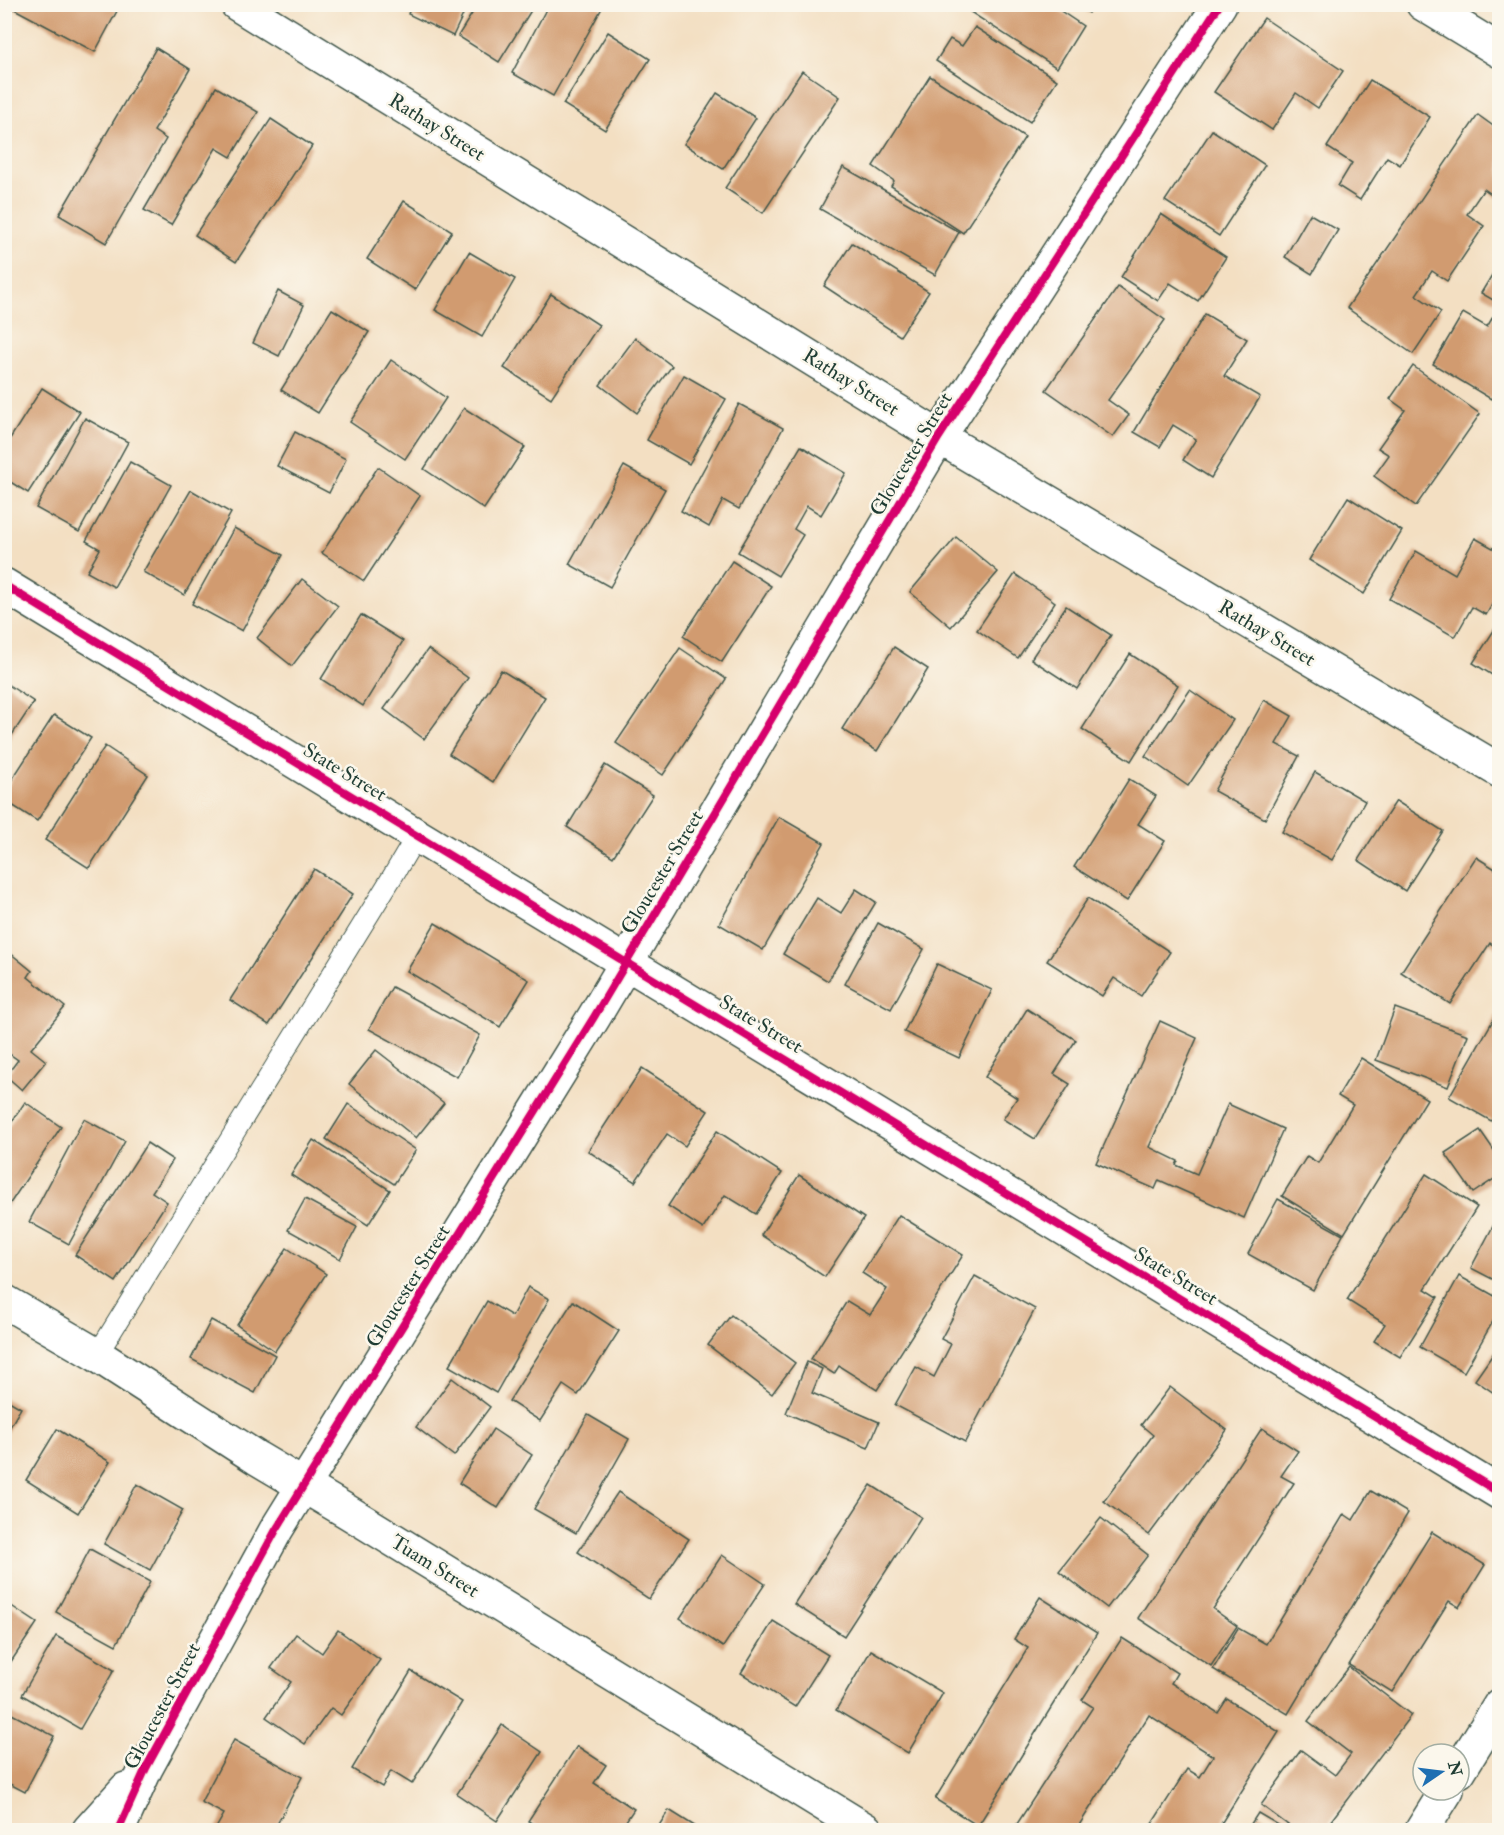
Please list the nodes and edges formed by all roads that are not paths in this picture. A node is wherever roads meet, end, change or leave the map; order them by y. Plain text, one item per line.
1 (237, 4) edge
2 (1220, 4) edge
3 (1423, 4) edge
4 (1500, 51) edge
5 (939, 437) junction
6 (4, 585) edge
7 (1500, 771) edge
8 (417, 835) junction
9 (628, 962) junction
10 (4, 1301) edge
11 (97, 1355) junction
12 (304, 1485) junction
13 (1500, 1492) edge
14 (1500, 1705) edge
15 (1471, 1752) edge
16 (146, 1768) junction
17 (1440, 1802) edge
18 (89, 1830) edge
19 (118, 1830) edge
20 (866, 1830) edge
21 (1422, 1830) edge

1 - 5 street, Rathay Street
2 - 5 street, Gloucester Street
3 - 4 street
5 - 7 street, Rathay Street
5 - 9 street, Gloucester Street
6 - 8 street, State Street
8 - 9 street, State Street
8 - 11 lane
9 - 12 street, Gloucester Street
9 - 13 street, State Street
10 - 11 street, Tuam Street
11 - 12 street, Tuam Street
12 - 16 street, Gloucester Street
12 - 20 street, Tuam Street
14 - 15 street
16 - 18 street, Gloucester Street
16 - 19 street, Gloucester Street
17 - 21 street

